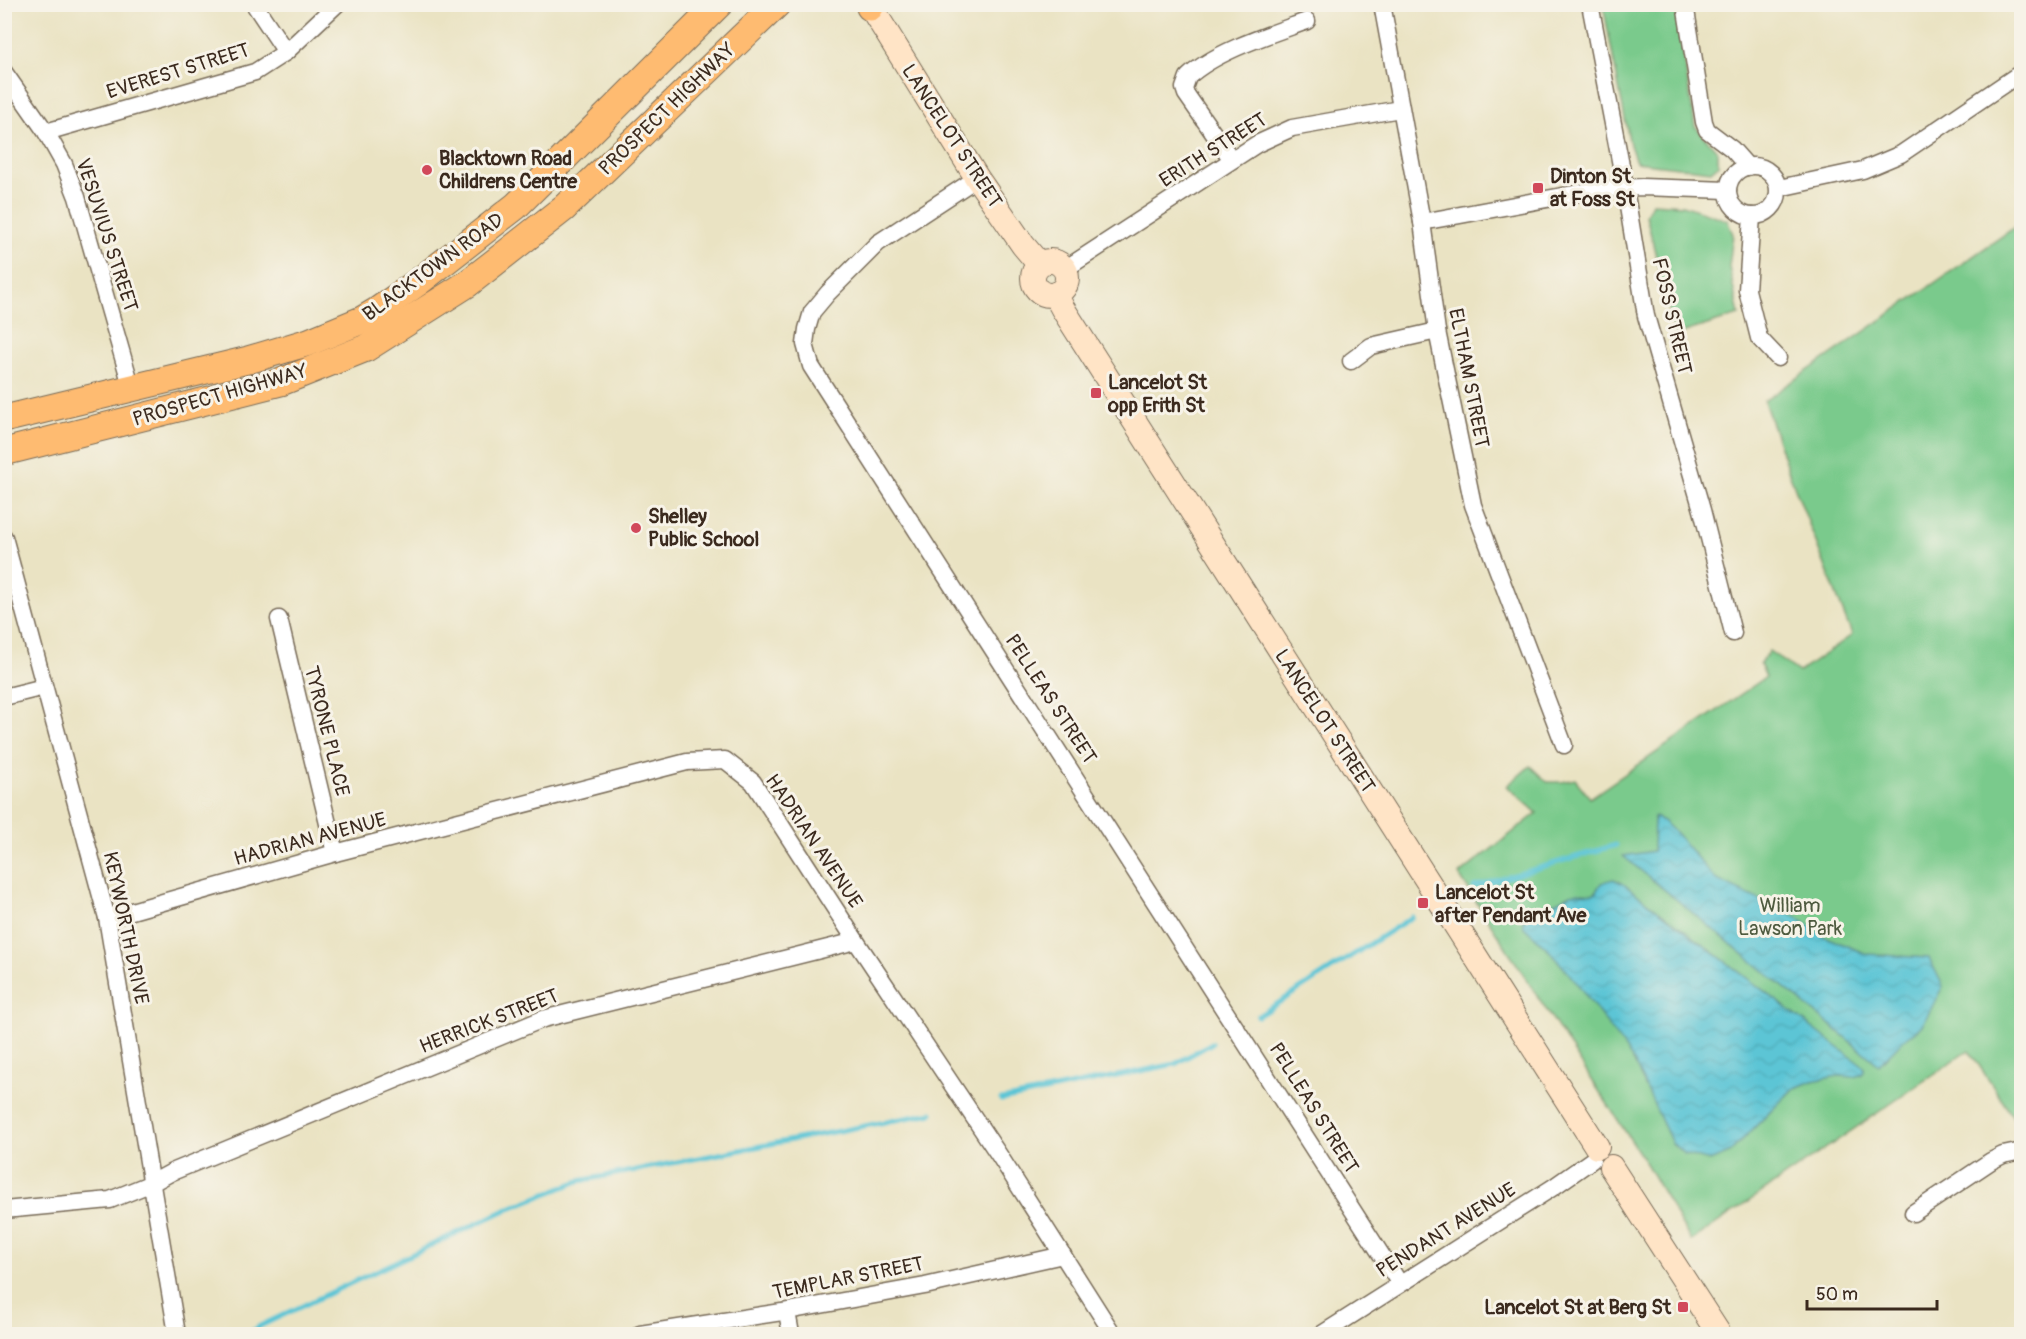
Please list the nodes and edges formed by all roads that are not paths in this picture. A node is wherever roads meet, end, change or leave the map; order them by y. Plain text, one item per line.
1 (254, 4) edge
2 (337, 4) edge
3 (719, 4) edge
4 (777, 4) edge
5 (1382, 4) edge
6 (1590, 4) edge
7 (1685, 4) edge
8 (869, 5) edge
9 (1307, 21) dead end
10 (286, 52) junction
11 (4, 72) edge
12 (2022, 72) edge
13 (1400, 109) junction
14 (46, 132) junction
15 (1232, 160) junction
16 (1748, 167) junction
17 (977, 178) junction
18 (1624, 187) junction
19 (1779, 188) junction
20 (1728, 190) junction
21 (1752, 216) junction
22 (1422, 222) junction
23 (1040, 264) junction
24 (1065, 269) junction
25 (1055, 294) junction
26 (1437, 331) junction
27 (1778, 358) dead end
28 (1351, 361) dead end
29 (132, 389) junction
30 (4, 419) edge
31 (4, 452) edge
32 (4, 537) edge
33 (279, 619) dead end
34 (1733, 633) dead end
35 (44, 687) junction
36 (4, 697) edge
37 (1564, 745) dead end
38 (335, 853) junction
39 (107, 918) junction
40 (856, 941) junction
41 (2022, 1151) edge
42 (1600, 1158) junction
43 (152, 1183) junction
44 (4, 1210) edge
45 (1913, 1213) dead end
46 (1063, 1255) junction
47 (1400, 1284) junction
48 (787, 1312) junction
49 (177, 1335) edge
50 (640, 1335) edge
51 (791, 1335) edge
52 (1113, 1335) edge
53 (1322, 1335) edge
54 (1719, 1335) edge

1 - 10 street
2 - 10 street, EVEREST STREET
3 - 29 main road, BLACKTOWN ROAD
4 - 31 main road, PROSPECT HIGHWAY
5 - 13 street, ELTHAM STREET
6 - 18 street, FOSS STREET
7 - 16 street
8 - 17 street, LANCELOT STREET
9 - 15 street
10 - 14 street, EVEREST STREET
11 - 14 street, VESUVIUS STREET
12 - 19 street
13 - 15 street, ERITH STREET
13 - 22 street, ELTHAM STREET
14 - 29 street, VESUVIUS STREET
15 - 24 street, ERITH STREET
16 - 19 street
16 - 20 street
17 - 23 street, LANCELOT STREET
17 - 47 street, PELLEAS STREET
18 - 20 street
18 - 22 street
18 - 34 street, FOSS STREET
19 - 21 street
20 - 21 street
21 - 27 street
22 - 26 street, ELTHAM STREET
23 - 24 street
23 - 25 street
24 - 25 street
25 - 42 street, LANCELOT STREET
26 - 28 street
26 - 37 street, ELTHAM STREET
29 - 30 main road, BLACKTOWN ROAD
32 - 35 street, KEYWORTH DRIVE
33 - 38 street, TYRONE PLACE
35 - 36 street
35 - 39 street, KEYWORTH DRIVE
38 - 39 street, HADRIAN AVENUE
38 - 40 street, HADRIAN AVENUE
39 - 43 street, KEYWORTH DRIVE
40 - 43 street, HERRICK STREET
40 - 46 street, HADRIAN AVENUE
41 - 45 street
42 - 47 street, PENDANT AVENUE
42 - 54 street, LANCELOT STREET
43 - 44 street, HERRICK STREET
43 - 49 street, KEYWORTH DRIVE
46 - 48 street, TEMPLAR STREET
46 - 52 street, HADRIAN AVENUE
47 - 53 street, PENDANT AVENUE
48 - 50 street, TEMPLAR STREET
48 - 51 street

